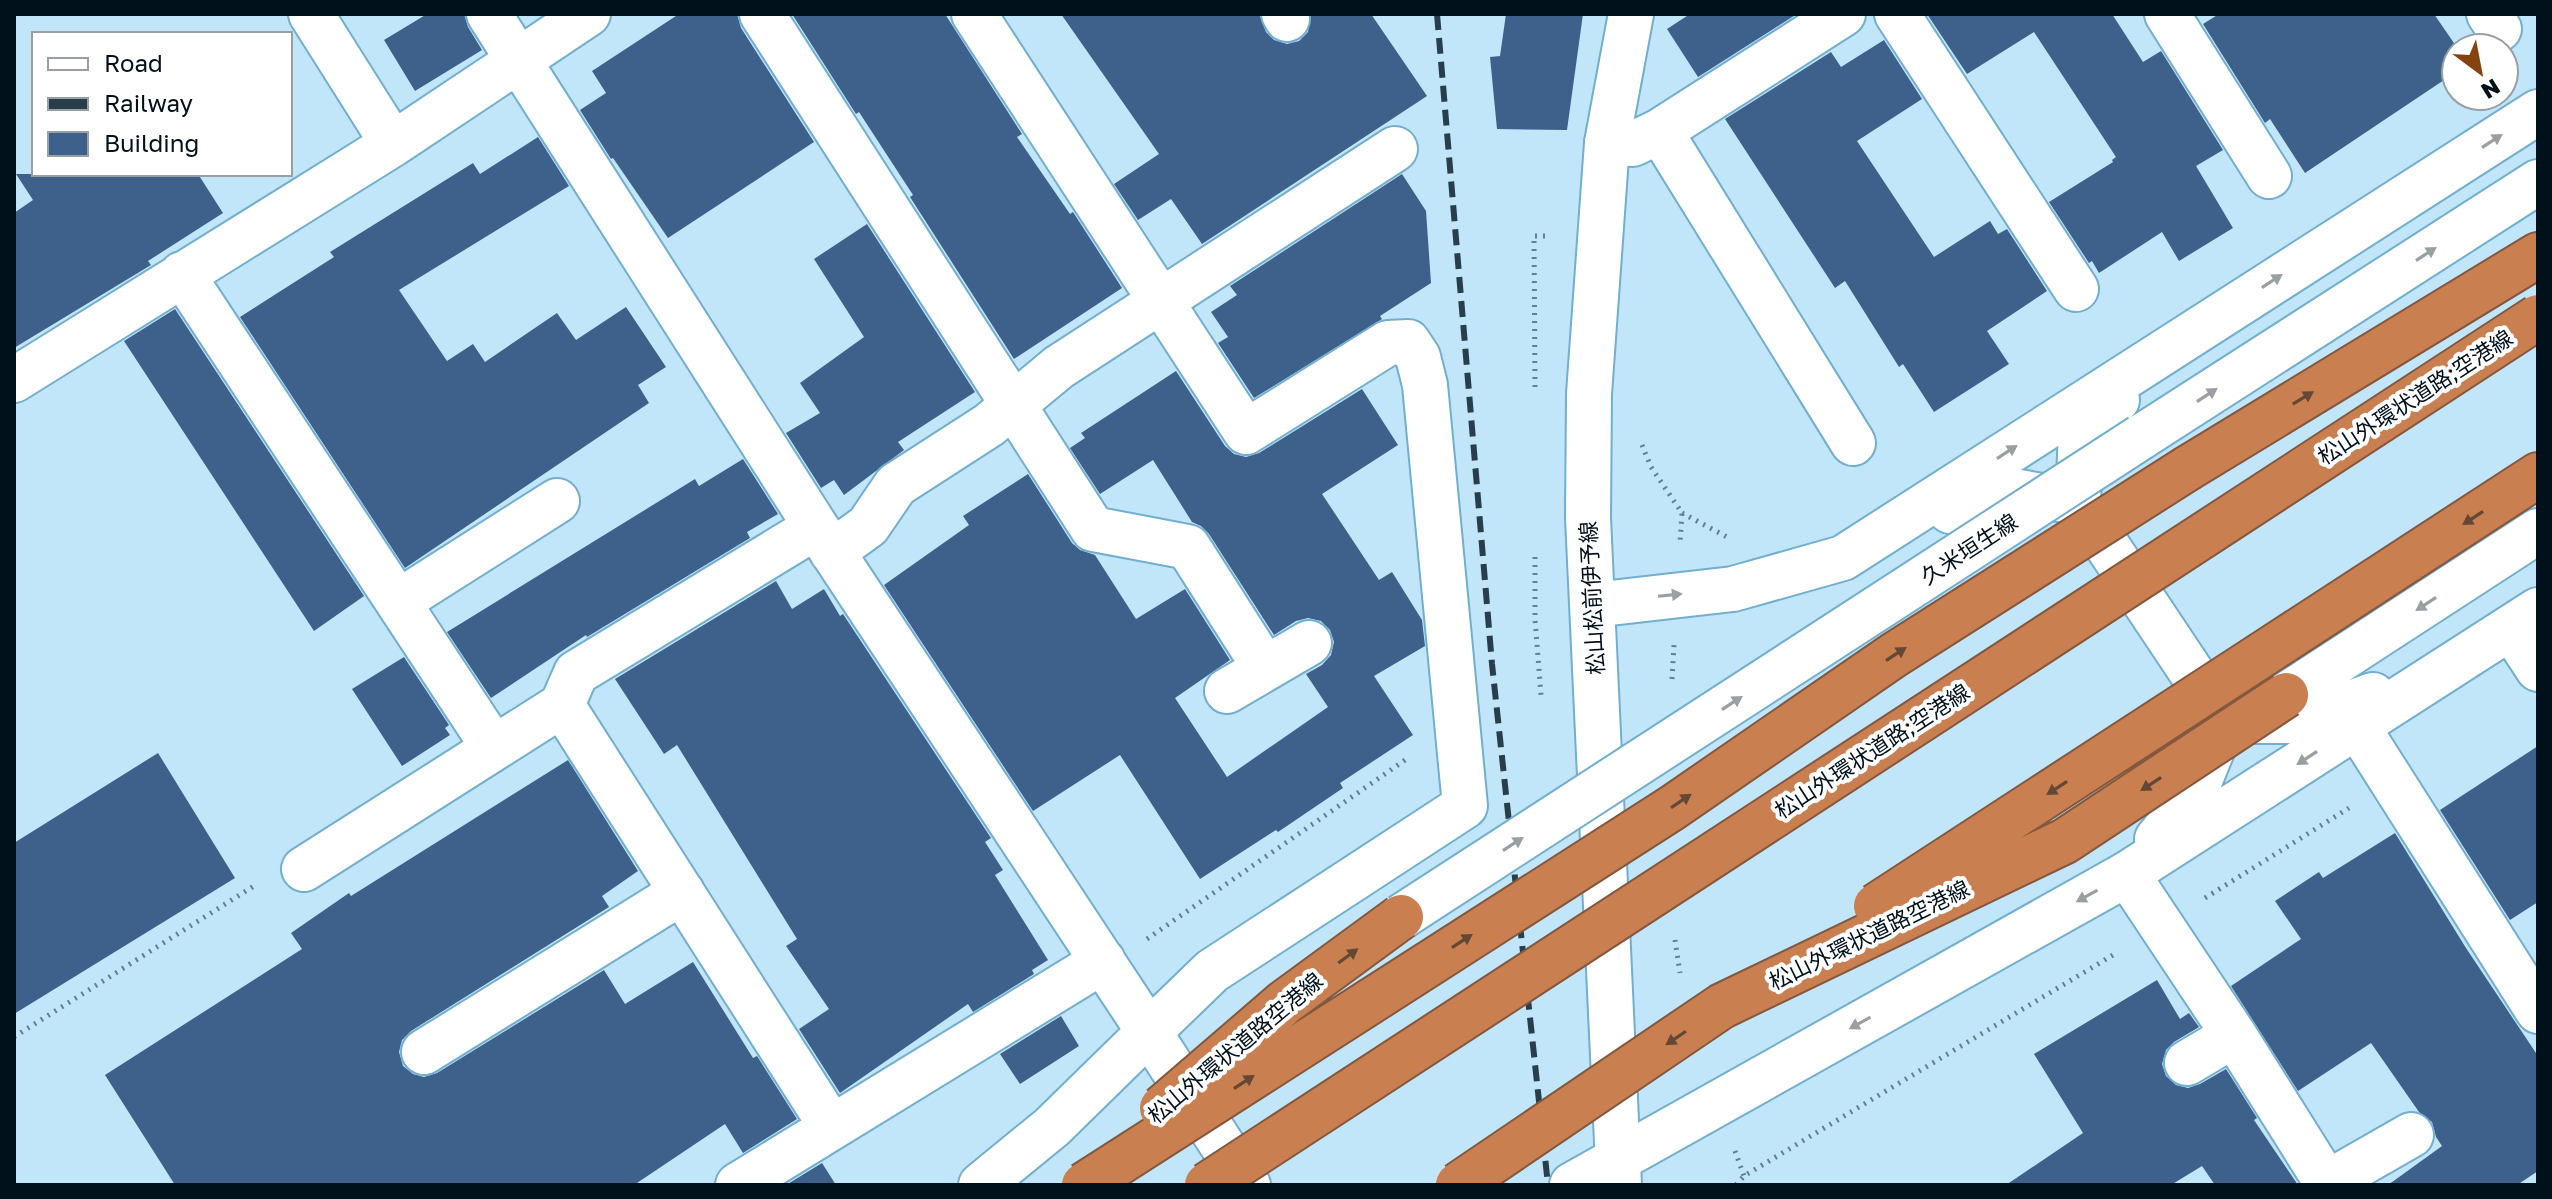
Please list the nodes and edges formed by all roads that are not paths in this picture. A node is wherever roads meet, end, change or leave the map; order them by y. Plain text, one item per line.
1 (311, 14) edge
2 (489, 14) edge
3 (588, 14) edge
4 (762, 14) edge
5 (974, 14) edge
6 (1631, 14) edge
7 (1843, 14) edge
8 (1897, 14) edge
9 (2167, 14) edge
10 (519, 59) junction
11 (2538, 112) edge
12 (1660, 131) junction
13 (1607, 143) junction
14 (393, 144) junction
15 (1395, 149) dead end
16 (2269, 176) dead end
17 (2538, 182) edge
18 (2538, 255) edge
19 (182, 274) junction
20 (2076, 289) dead end
21 (1160, 302) junction
22 (2219, 315) junction
23 (2538, 317) edge
24 (14, 380) edge
25 (1012, 406) junction
26 (1853, 443) dead end
27 (2538, 475) edge
28 (557, 501) dead end
29 (2078, 502) junction
30 (2538, 531) edge
31 (824, 539) junction
32 (1843, 558) junction
33 (398, 602) junction
34 (1593, 605) junction
35 (2524, 619) edge
36 (1309, 643) dead end
37 (1265, 668) junction
38 (2538, 669) edge
39 (2441, 670) junction
40 (1227, 691) dead end
41 (2286, 695) joint
42 (562, 705) junction
43 (2224, 721) junction
44 (2357, 726) junction
45 (494, 748) junction
46 (304, 869) road end
47 (2127, 874) junction
48 (682, 892) junction
49 (1401, 917) joint
50 (1105, 964) junction
51 (1722, 1006) junction
52 (2538, 1011) edge
53 (1149, 1032) junction
54 (2234, 1035) junction
55 (424, 1052) dead end
56 (2187, 1063) dead end
57 (831, 1126) junction
58 (2411, 1135) dead end
59 (1618, 1172) edge
60 (2327, 1184) edge
61 (738, 1185) edge
62 (981, 1185) edge
63 (1073, 1185) edge
64 (1084, 1185) edge
65 (1207, 1185) edge
66 (1248, 1185) edge
67 (1458, 1185) edge
68 (1572, 1185) edge

1 - 14 street
2 - 10 street
3 - 10 street
4 - 25 street
5 - 21 street
6 - 13 street, 松山松前伊予線
7 - 12 street
8 - 20 street
9 - 16 street
10 - 14 street
10 - 31 street
22 -> 11 street
12 - 13 street
12 - 26 street
13 - 34 street, 松山松前伊予線
14 - 19 street
15 - 21 street
49 -> 17 street, 久米垣生線, bridge
64 -> 18 highway, bridge
19 - 24 street
19 - 33 street
21 - 25 street
21 - 53 street
22 - 29 street
32 -> 22 street
23 - 65 highway, 松山外環状道路;空港線, bridge
25 - 31 street
25 - 37 street
27 -> 51 highway, bridge
28 - 33 street
29 - 32 street
29 - 43 street
30 -> 41 street
31 - 42 street
31 - 50 street
34 -> 32 street
33 - 45 street
34 - 59 street, 松山松前伊予線
35 - 38 street
35 - 39 street
36 - 37 street
37 - 40 street
39 - 43 street
39 - 44 street
41 -> 51 highway, 松山外環状道路空港線, bridge
42 - 45 street
42 - 48 street
43 - 47 street
44 -> 47 street
44 - 52 street
45 - 46 street
47 - 54 street
47 -> 59 street
48 - 55 street
48 - 57 street
63 -> 49 highway, 松山外環状道路空港線, bridge
50 - 53 street
50 - 57 street
51 -> 67 highway, 松山外環状道路空港線, bridge
53 - 62 street
53 - 66 street
54 - 56 street
54 - 60 street
57 - 61 street
58 - 60 street
59 - 68 street

